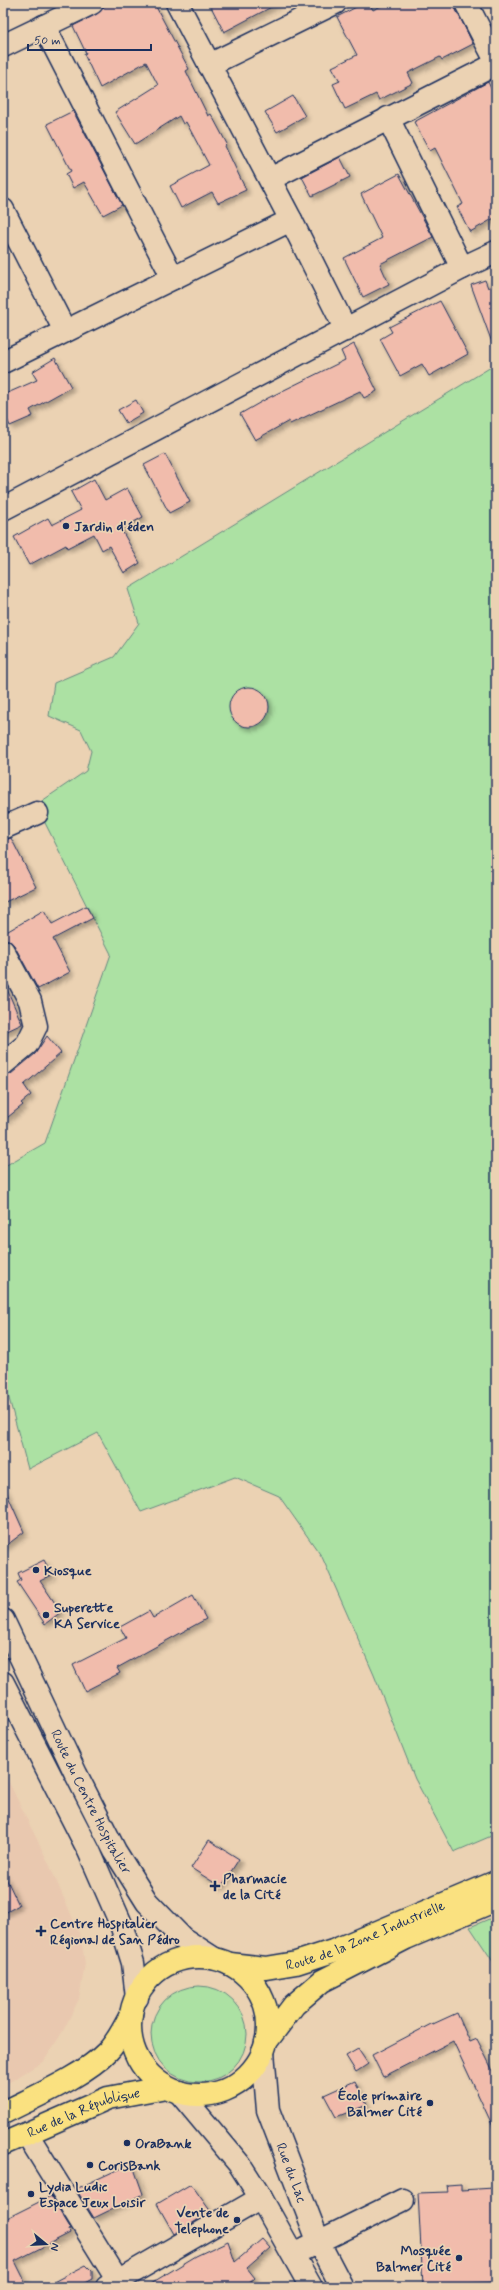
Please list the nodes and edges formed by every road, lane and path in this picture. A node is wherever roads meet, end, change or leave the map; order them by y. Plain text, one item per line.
1 (92, 3) edge
2 (177, 3) edge
3 (466, 3) edge
4 (325, 5) edge
5 (44, 26) junction
6 (3, 46) edge
7 (496, 61) edge
8 (496, 64) edge
9 (209, 65) junction
10 (388, 118) junction
11 (270, 179) junction
12 (3, 210) edge
13 (291, 220) junction
14 (496, 252) edge
15 (462, 268) junction
16 (173, 278) junction
17 (346, 330) junction
18 (65, 331) junction
19 (3, 362) edge
20 (4, 504) edge
21 (37, 812) dead end
22 (3, 828) edge
23 (3, 951) edge
24 (3, 1064) edge
25 (3, 1620) edge
26 (3, 1683) edge
27 (496, 1882) edge
28 (496, 1900) edge
29 (221, 1961) junction
30 (134, 2006) junction
31 (265, 2047) junction
32 (172, 2090) junction
33 (3, 2113) edge
34 (27, 2134) junction
35 (3, 2144) edge
36 (261, 2198) junction
37 (403, 2200) dead end
38 (319, 2243) junction
39 (292, 2253) junction
40 (112, 2284) edge
41 (311, 2287) edge
42 (342, 2287) edge

1 - 5 street
2 - 9 street
3 - 7 street
4 - 9 street
5 - 6 street
5 - 16 street
8 - 10 street
9 - 11 street
10 - 11 street
10 - 15 street
11 - 13 street
12 - 18 street
13 - 16 street
13 - 17 street
14 - 15 street
15 - 17 street
16 - 18 street
17 - 20 street
18 - 19 street
21 - 22 street
23 - 24 street
25 - 29 street, Route du Centre Hospitalier
26 - 30 street, Route du Centre Hospitalier
27 - 29 main road, Route de la Zone Industrielle
28 - 31 main road, Route de la Zone Industrielle
29 - 30 main road
29 - 31 main road
30 - 32 main road
30 - 33 main road, Rue de la République
31 - 32 main road
31 - 38 street, Rue du Lac
32 - 34 main road, Rue de la République
32 - 36 street
34 - 35 main road, Rue de la République
34 - 40 street
36 - 39 street
36 - 40 street
37 - 38 street
38 - 39 street
38 - 42 street, Rue du Lac
39 - 41 street

